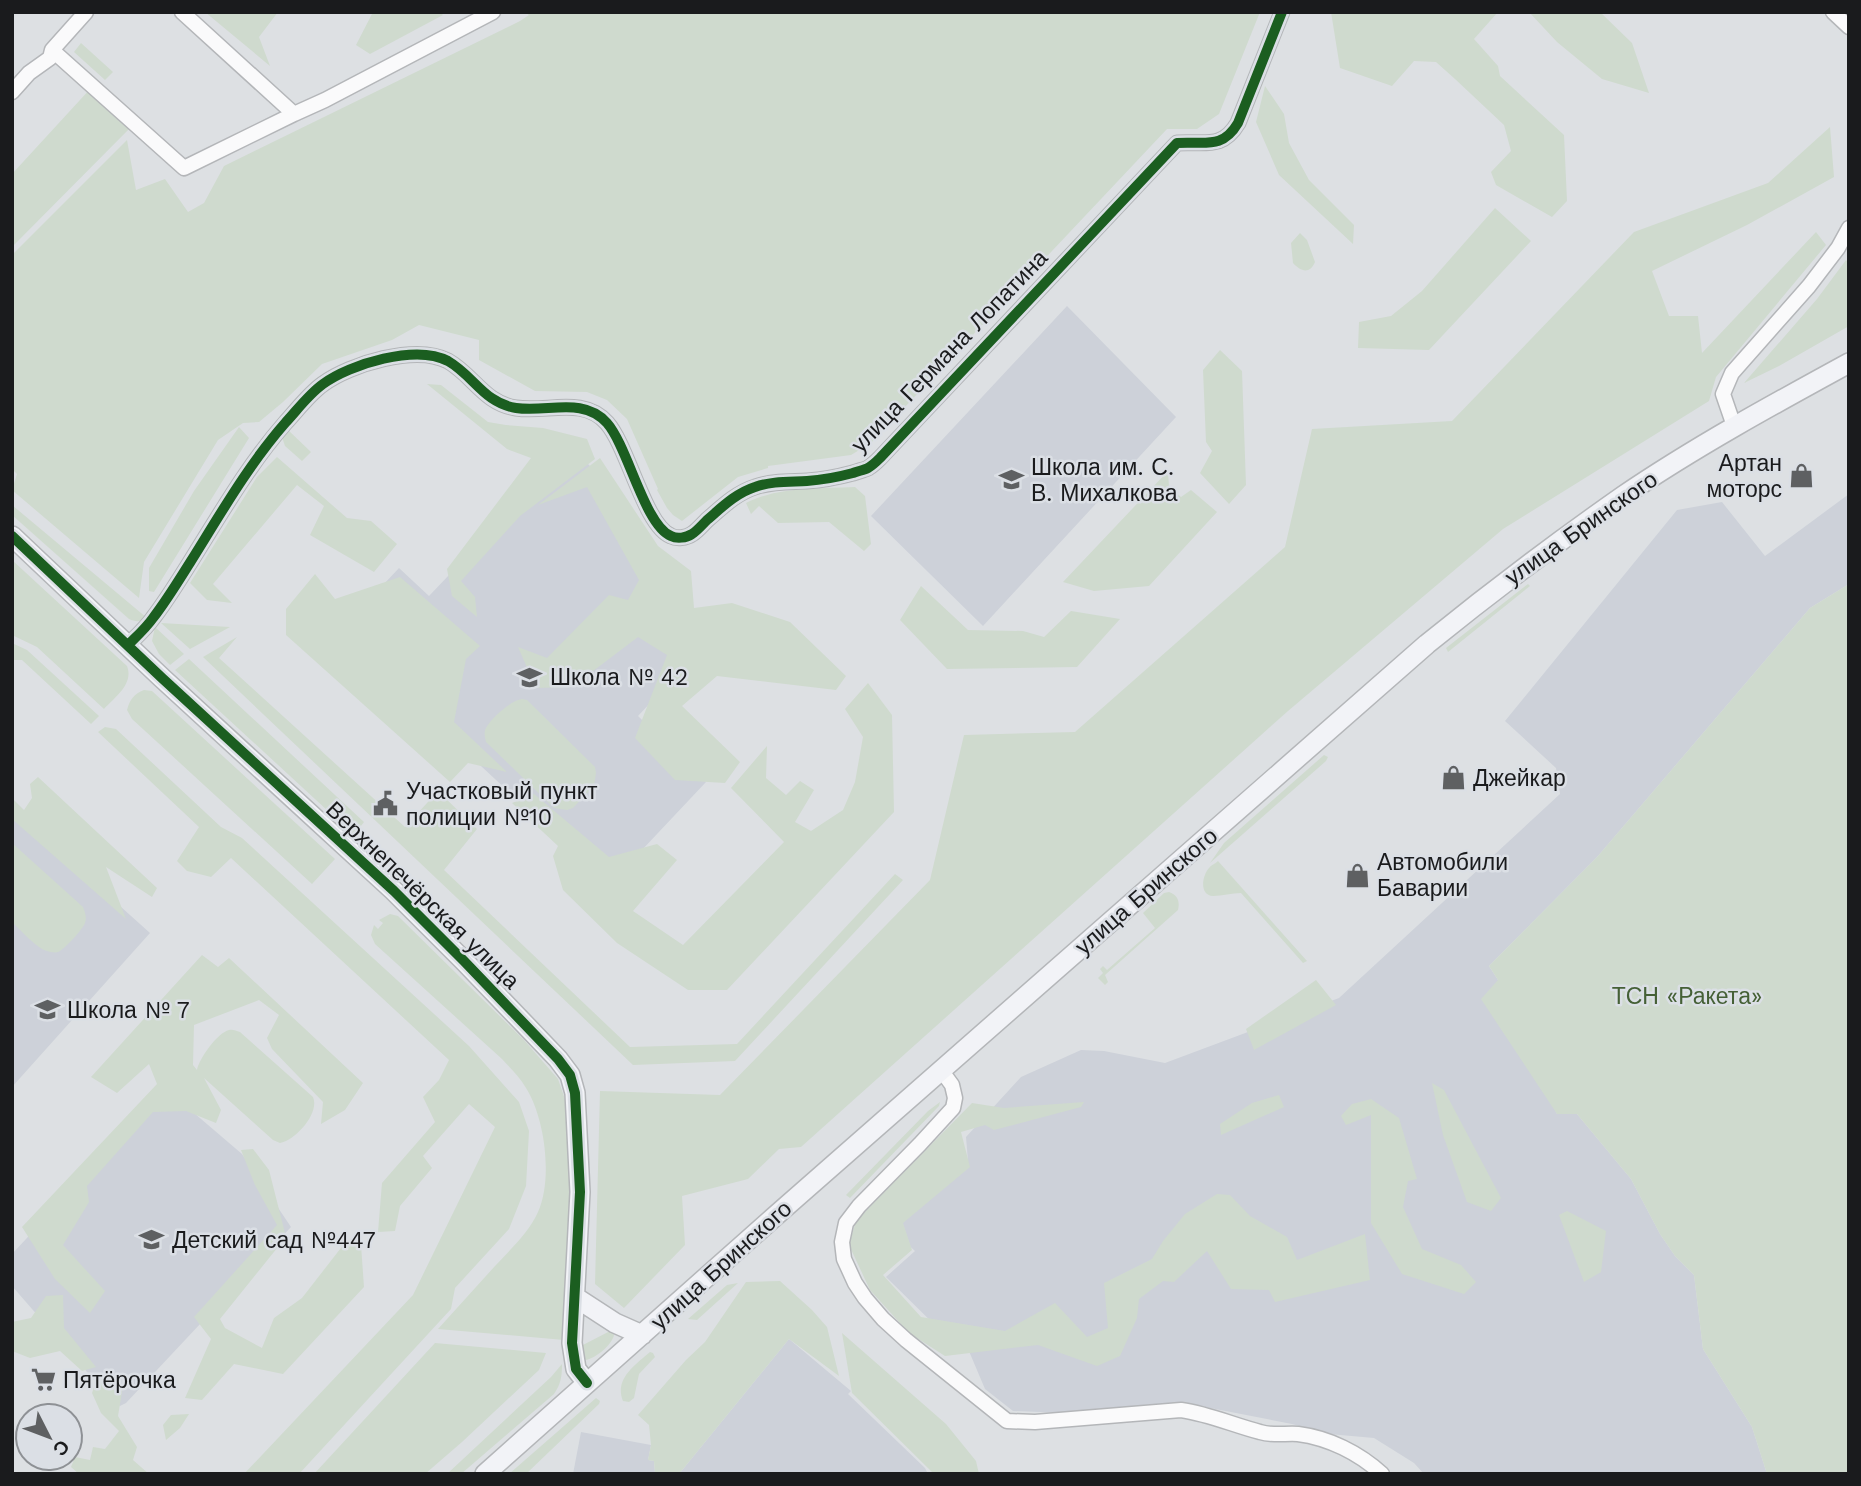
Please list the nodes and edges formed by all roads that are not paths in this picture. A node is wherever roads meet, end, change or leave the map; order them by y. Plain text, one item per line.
1 (86, 12) edge
2 (182, 12) edge
3 (493, 12) edge
4 (1282, 12) edge
5 (1833, 12) edge
6 (1849, 27) edge
7 (52, 50) junction
8 (12, 92) edge
9 (294, 114) junction
10 (1849, 228) edge
11 (1849, 363) edge
12 (1734, 426) junction
13 (12, 536) edge
14 (128, 645) junction
15 (941, 1070) junction
16 (575, 1297) junction
17 (642, 1335) junction
18 (587, 1383) junction
19 (485, 1474) edge
20 (1382, 1474) edge

1 - 7 street
2 - 9 street
3 - 9 street
4 - 14 street, улица Германа Лопатина
5 - 6 street
7 - 8 street
7 - 9 street
10 - 12 street
11 - 12 main road, улица Бринского
12 - 15 main road, улица Бринского
13 - 14 main road, Верхнепечёрская улица
14 - 16 main road, Верхнепечёрская улица
15 - 17 main road, улица Бринского
15 - 20 street
16 - 17 main road
16 - 18 main road, Верхнепечёрская улица
17 - 18 main road, улица Бринского
18 - 19 main road, улица Бринского

